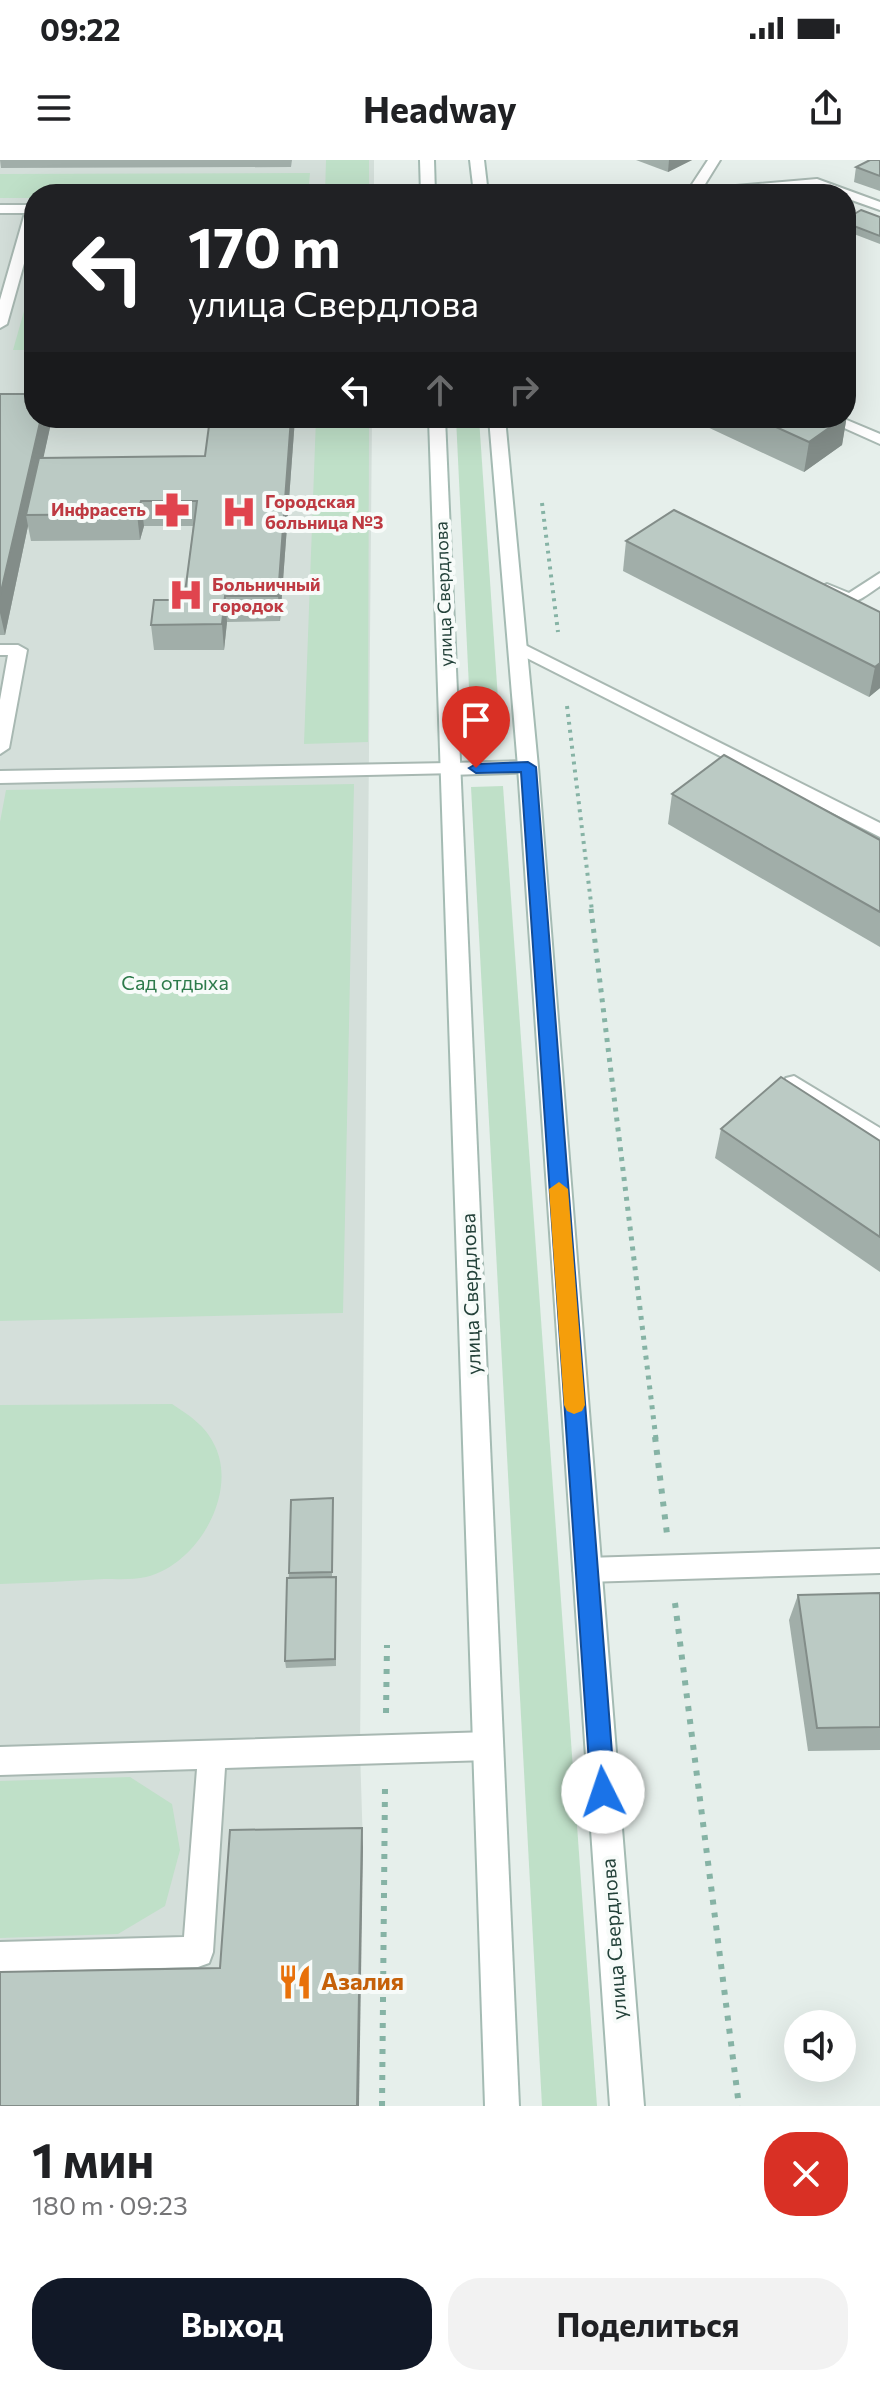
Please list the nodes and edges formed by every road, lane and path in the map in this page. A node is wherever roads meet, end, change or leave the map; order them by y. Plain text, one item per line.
1 (427, 160) edge
2 (477, 160) edge
3 (714, 160) edge
4 (428, 184) edge
5 (480, 184) edge
6 (699, 184) edge
7 (856, 197) edge
8 (880, 206) edge
9 (0, 209) edge
10 (24, 209) edge
11 (24, 240) edge
12 (0, 324) edge
13 (437, 428) edge
14 (498, 428) edge
15 (853, 428) edge
16 (880, 439) edge
17 (541, 496) dead end
18 (880, 578) edge
19 (807, 580) edge
20 (517, 646) junction
21 (0, 650) edge
22 (562, 667) junction
23 (0, 748) edge
24 (528, 767) junction
25 (450, 769) junction
26 (0, 777) edge
27 (880, 831) edge
28 (794, 1084) edge
29 (880, 1139) edge
30 (880, 1561) edge
31 (671, 1569) junction
32 (586, 1570) junction
33 (387, 1645) dead end
34 (489, 1746) junction
35 (386, 1749) junction
36 (212, 1754) junction
37 (0, 1761) edge
38 (0, 1957) edge
39 (382, 2106) edge
40 (502, 2106) edge
41 (627, 2106) edge
42 (739, 2106) edge

1 - 4 street
2 - 5 street
3 - 6 lane
7 - 8 lane
9 - 10 lane
11 - 12 lane
13 - 25 street, улица Свердлова
14 - 20 street, улица Свердлова
15 - 16 lane
17 - 22 path
18 - 19 lane
20 - 22 lane
20 - 24 street, улица Свердлова
21 - 23 lane
22 - 27 lane
22 - 31 path
24 - 25 street
24 - 32 street, улица Свердлова
25 - 26 lane
25 - 34 street, улица Свердлова
28 - 29 lane
30 - 31 lane
31 - 32 lane
31 - 42 path
32 - 41 street, улица Свердлова
33 - 35 path
34 - 35 lane
34 - 40 street, улица Свердлова
35 - 36 lane
35 - 39 path
36 - 37 lane
36 - 38 lane

